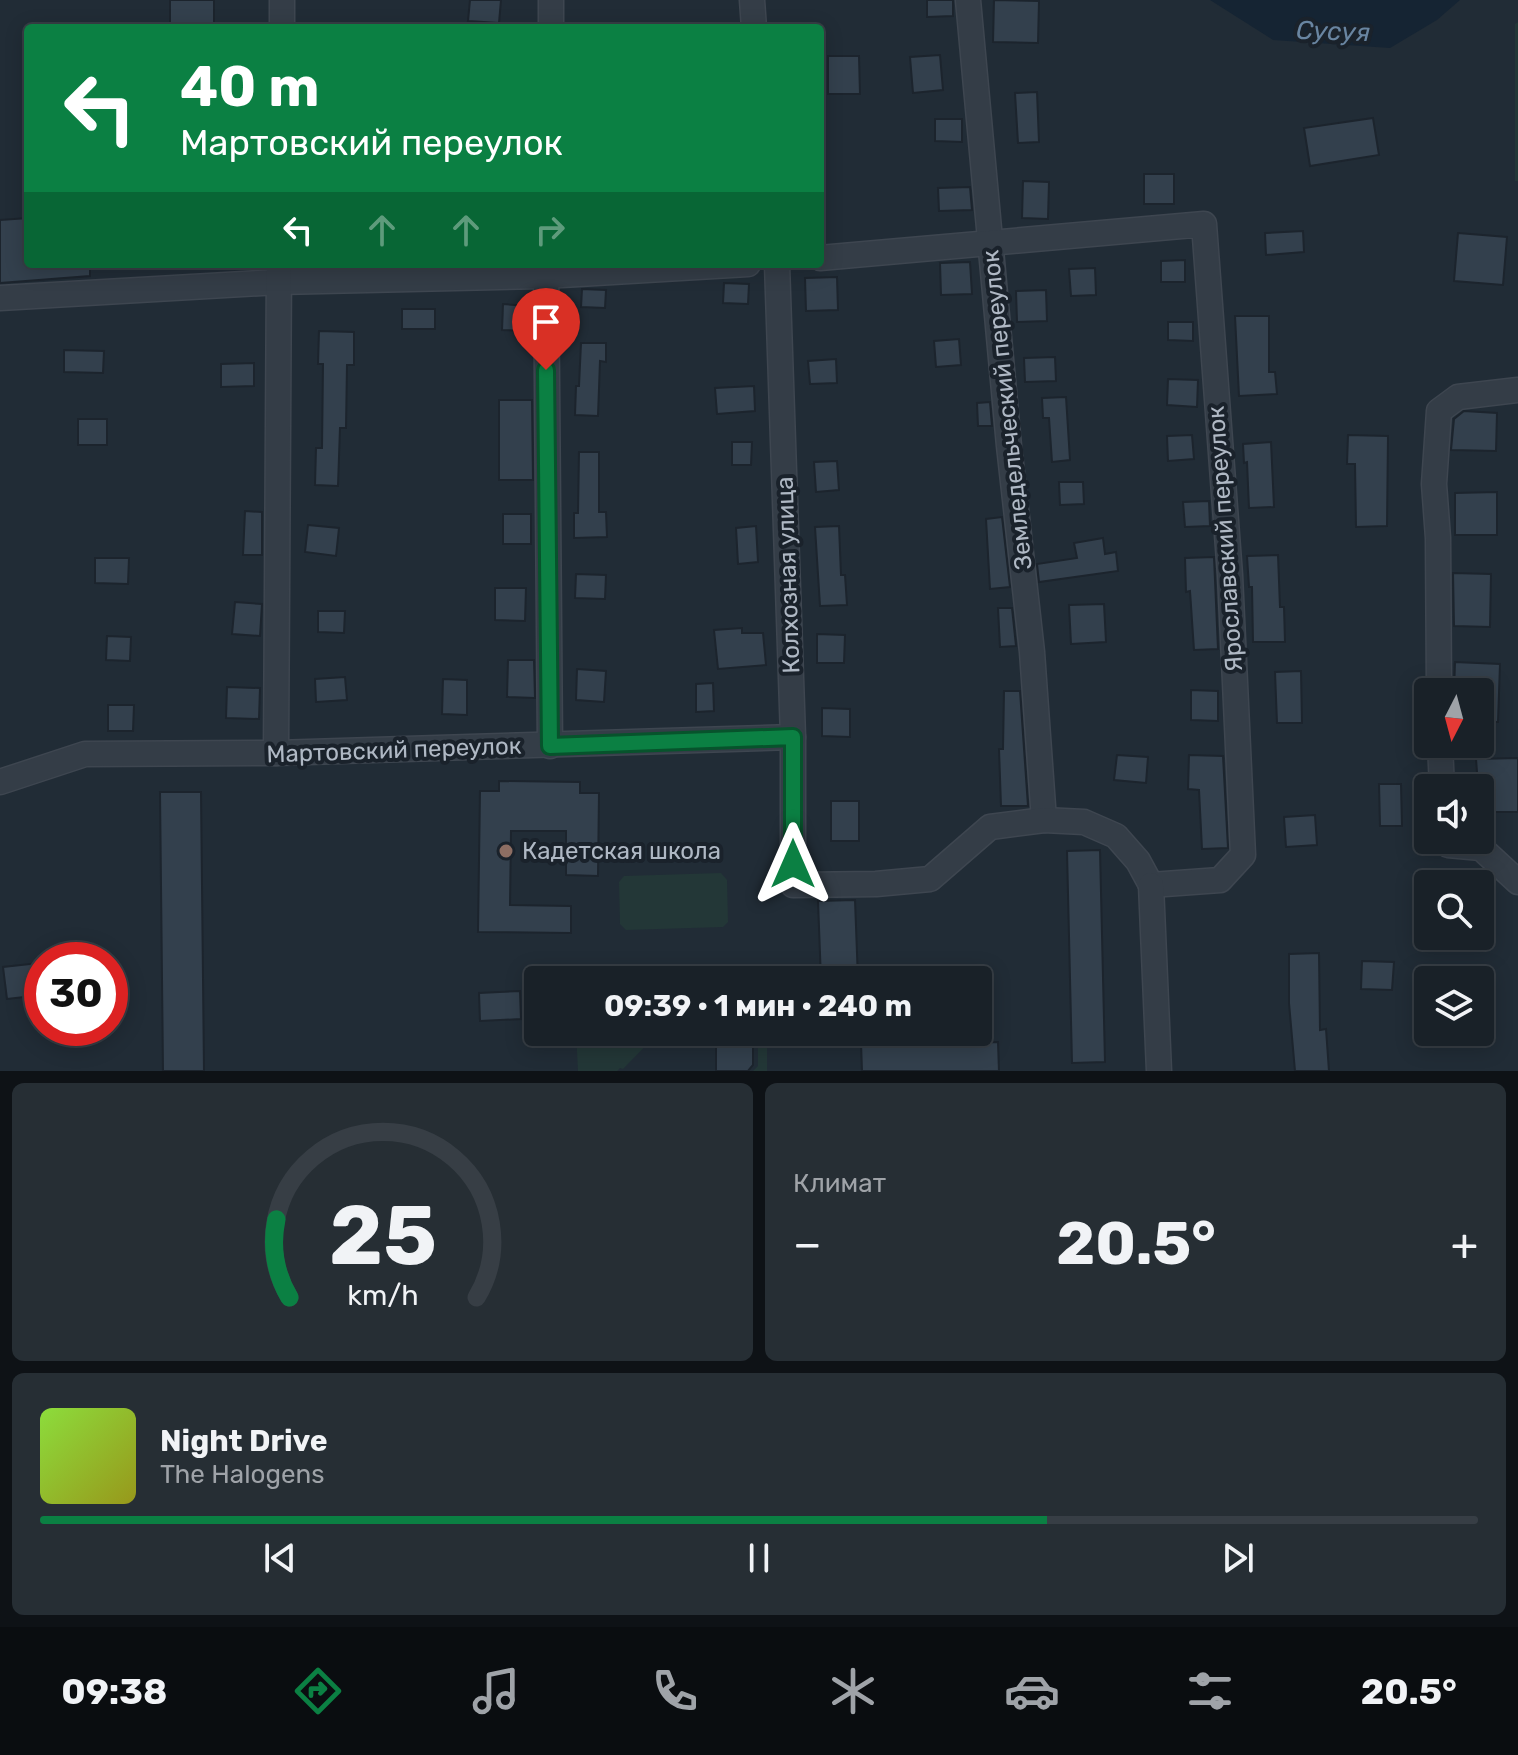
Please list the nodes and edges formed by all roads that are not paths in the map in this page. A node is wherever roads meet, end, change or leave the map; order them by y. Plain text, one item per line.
1 (282, 0) edge
2 (551, 0) edge
3 (752, 0) edge
4 (968, 0) edge
5 (282, 24) edge
6 (551, 24) edge
7 (754, 24) edge
8 (990, 241) junction
9 (824, 258) edge
10 (613, 268) edge
11 (777, 268) edge
12 (546, 270) edge
13 (278, 273) edge
14 (0, 298) edge
15 (1518, 390) edge
16 (1439, 678) edge
17 (793, 737) junction
18 (550, 746) junction
19 (276, 753) junction
20 (0, 782) edge
21 (1044, 820) junction
22 (1488, 854) edge
23 (1518, 882) edge
24 (1151, 885) junction
25 (1159, 1071) edge

1 - 5 street
2 - 6 street
3 - 7 street
4 - 8 street, Земледельческий переулок
8 - 9 street
8 - 21 street, Земледельческий переулок
8 - 24 street, Ярославский переулок
10 - 12 street
11 - 17 street, Колхозная улица
12 - 13 street
12 - 18 street
13 - 14 street
13 - 19 street
15 - 16 street
17 - 18 street, Мартовский переулок
17 - 21 street, Колхозная улица
18 - 19 street, Мартовский переулок
19 - 20 street, Мартовский переулок
21 - 24 street
22 - 23 street
24 - 25 street

